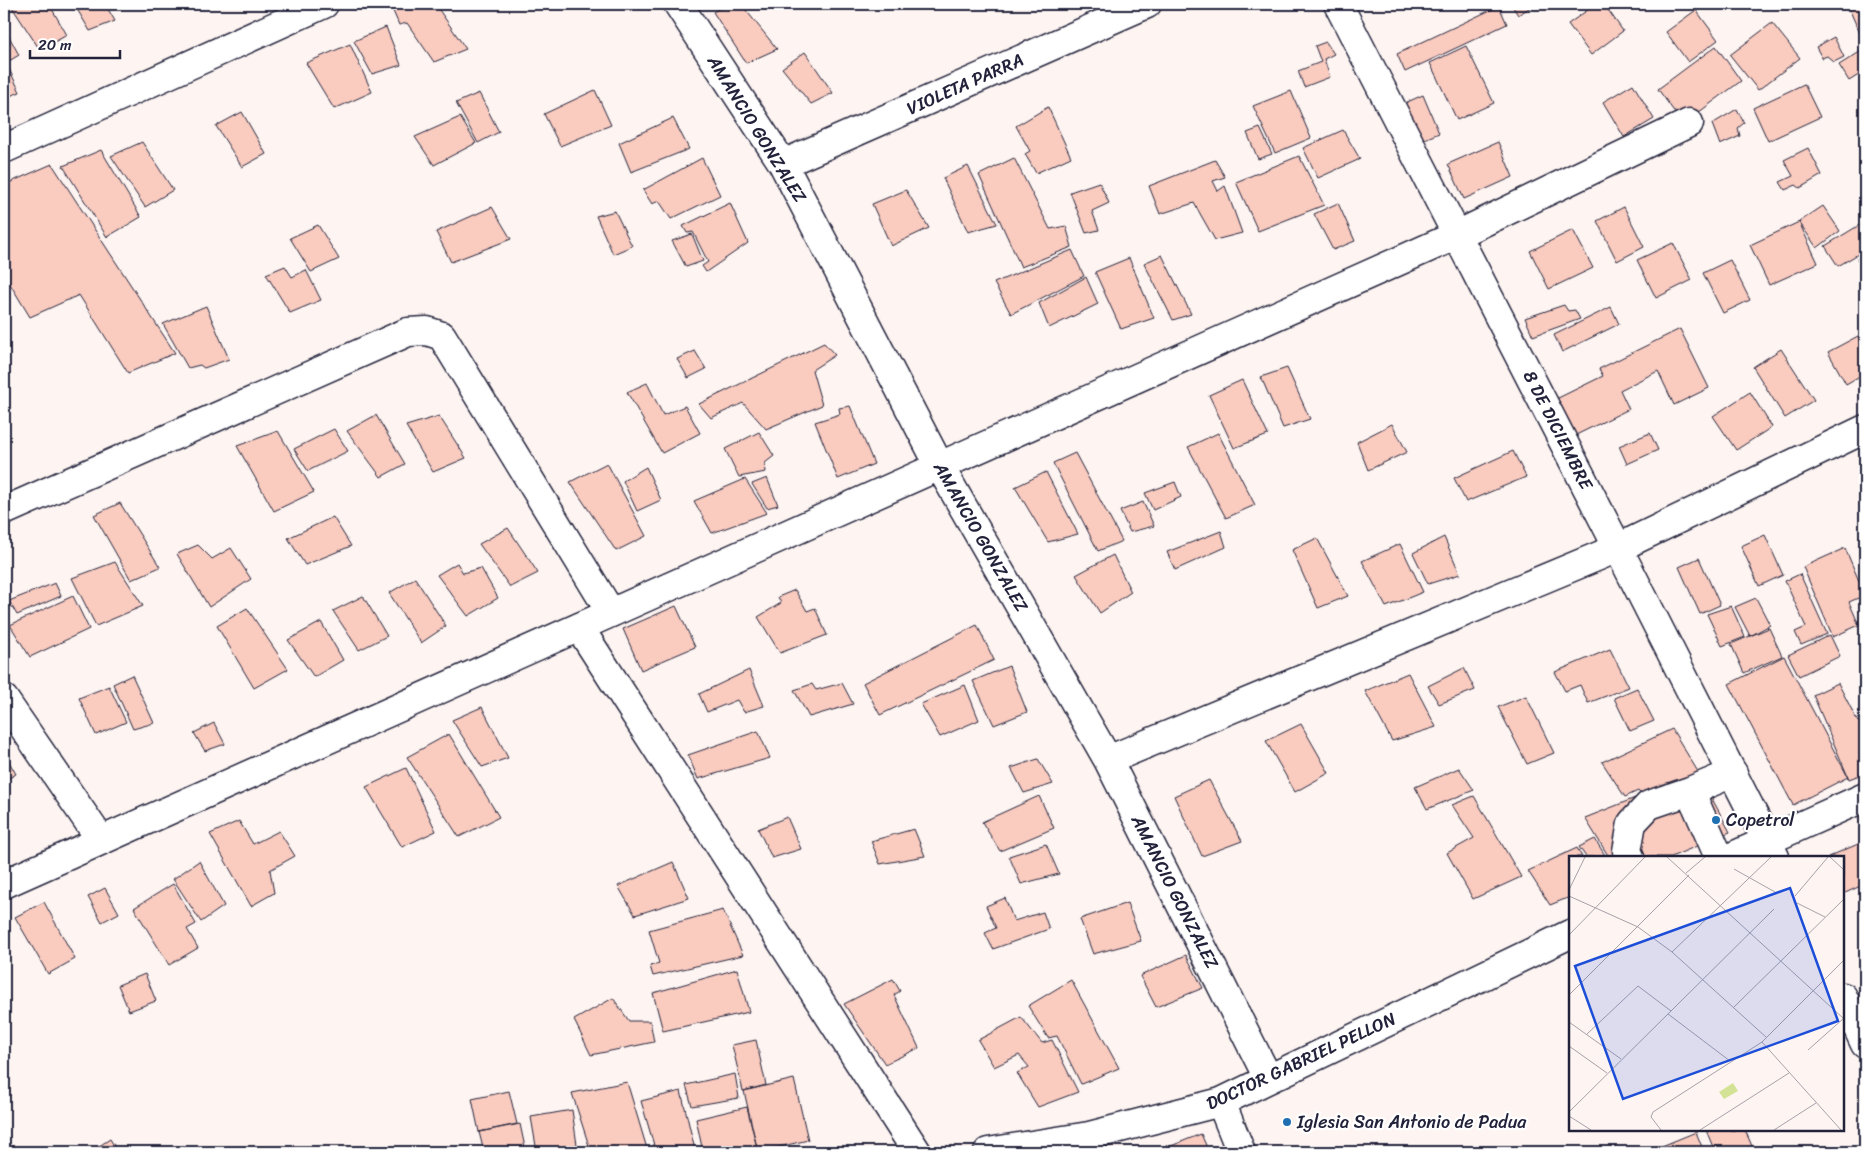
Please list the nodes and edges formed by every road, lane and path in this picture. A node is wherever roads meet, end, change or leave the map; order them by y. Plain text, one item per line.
1 (324, 4) edge
2 (678, 4) edge
3 (1148, 4) edge
4 (1338, 4) edge
5 (1689, 123) dead end
6 (4, 149) edge
7 (783, 164) junction
8 (1457, 235) junction
9 (1865, 429) edge
10 (939, 465) junction
11 (4, 511) edge
12 (1618, 548) junction
13 (611, 612) junction
14 (579, 627) junction
15 (4, 699) edge
16 (1108, 760) junction
17 (1733, 773) junction
18 (1690, 791) junction
19 (1865, 797) edge
20 (101, 840) junction
21 (1771, 849) edge
22 (1630, 856) edge
23 (1719, 856) edge
24 (1736, 856) edge
25 (4, 884) edge
26 (1569, 934) edge
27 (1268, 1078) junction
28 (1221, 1102) junction
29 (917, 1152) edge
30 (988, 1152) edge
31 (1241, 1152) edge

1 - 6 street
2 - 7 street, AMANCIO GONZALEZ
3 - 7 street, VIOLETA PARRA
4 - 8 street, 8 DE DICIEMBRE
5 - 8 street
7 - 10 street, AMANCIO GONZALEZ
8 - 10 street
8 - 12 street, 8 DE DICIEMBRE
9 - 12 street
10 - 13 street
10 - 16 street, AMANCIO GONZALEZ
11 - 13 street
12 - 16 street
12 - 17 street, 8 DE DICIEMBRE
13 - 14 street
14 - 20 street
14 - 29 street
15 - 20 street
16 - 27 street, AMANCIO GONZALEZ
17 - 18 street
17 - 21 street, 8 DE DICIEMBRE
18 - 22 street
18 - 23 street
19 - 21 street
20 - 25 street
21 - 24 street
26 - 27 street, DOCTOR GABRIEL PELLON
27 - 28 street, DOCTOR GABRIEL PELLON
28 - 30 street, DOCTOR GABRIEL PELLON
28 - 31 street

